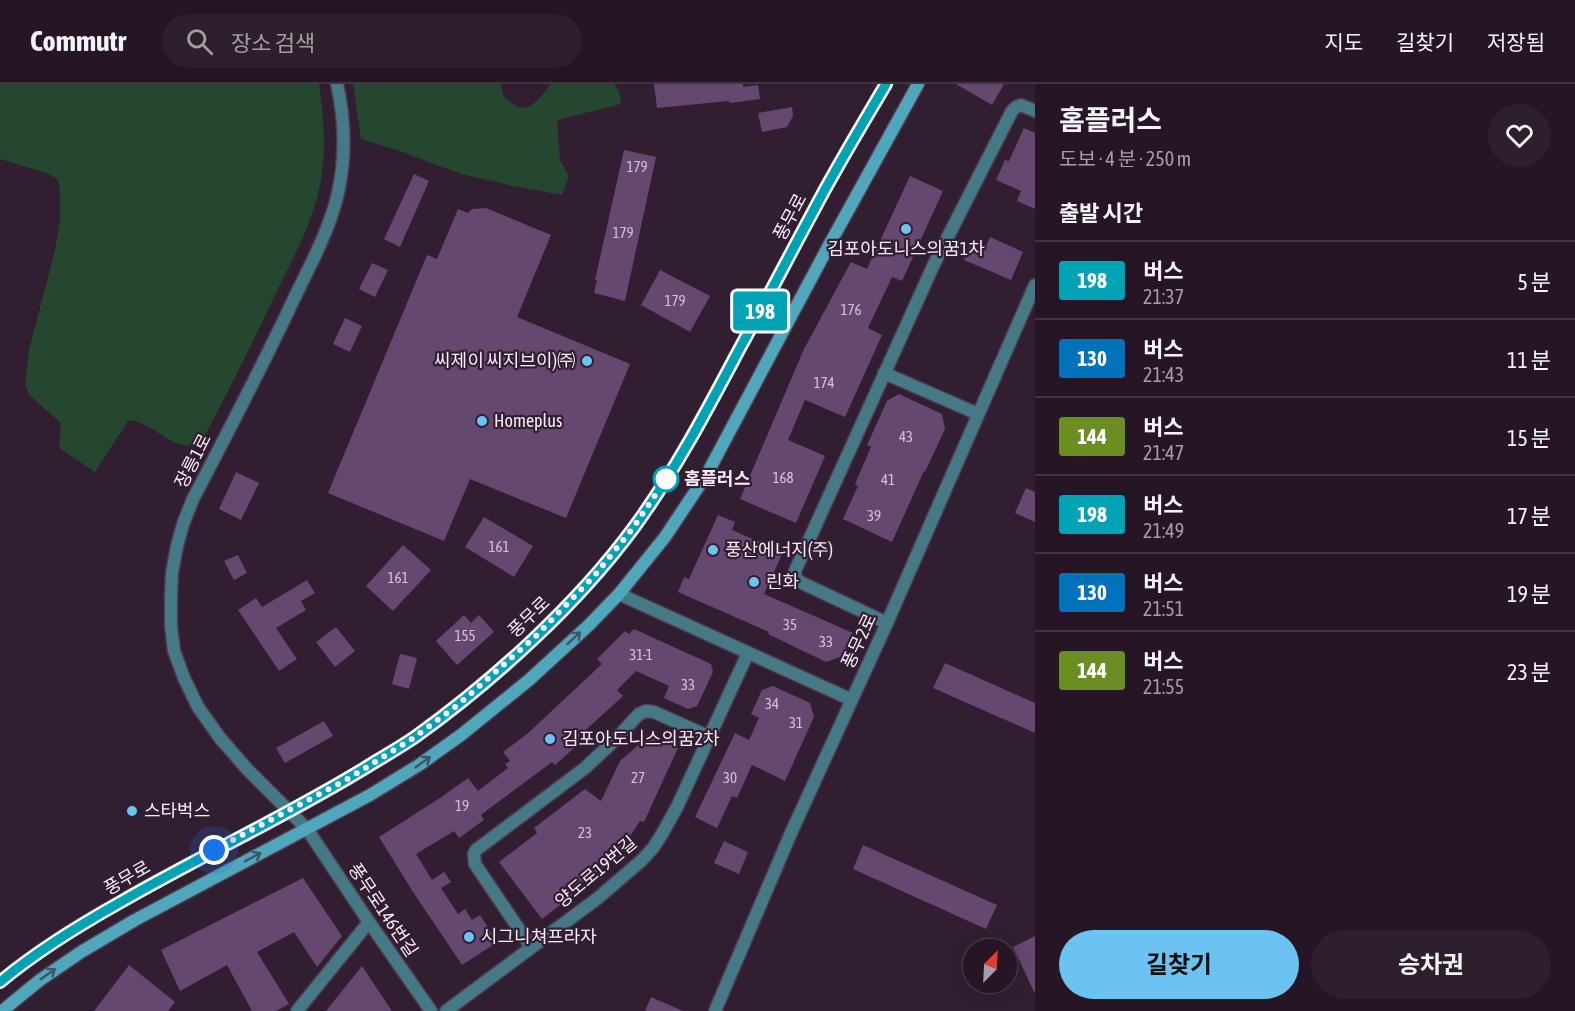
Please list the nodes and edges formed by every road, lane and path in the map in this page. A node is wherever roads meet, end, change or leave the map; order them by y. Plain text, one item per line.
1 (337, 84) edge
2 (886, 84) edge
3 (918, 84) edge
4 (1035, 111) edge
5 (1035, 285) edge
6 (884, 373) junction
7 (978, 414) junction
8 (619, 594) junction
9 (887, 623) junction
10 (748, 653) junction
11 (852, 700) junction
12 (710, 737) junction
13 (289, 811) junction
14 (307, 829) junction
15 (369, 922) junction
16 (531, 947) junction
17 (0, 982) edge
18 (2, 1011) edge
19 (297, 1011) edge
20 (431, 1011) edge
21 (446, 1011) edge
22 (715, 1011) edge

1 - 13 street, 장릉1로
2 - 13 street, 풍무로
3 - 8 street
4 - 6 street
5 - 7 street, 풍무2로
6 - 7 street
6 - 9 street
7 - 9 street, 풍무2로
8 - 10 street
14 -> 8 street
9 - 11 street, 풍무2로
10 - 11 street
10 - 12 street, 양도로19번길
11 - 22 street, 풍무2로
12 - 16 street, 양도로19번길
12 - 16 street
13 - 14 street, 장릉1로
13 - 17 street, 풍무로
14 - 15 street, 풍무로146번길
18 -> 14 street
15 - 19 street
15 - 20 street, 풍무로146번길
16 - 21 street, 양도로19번길

